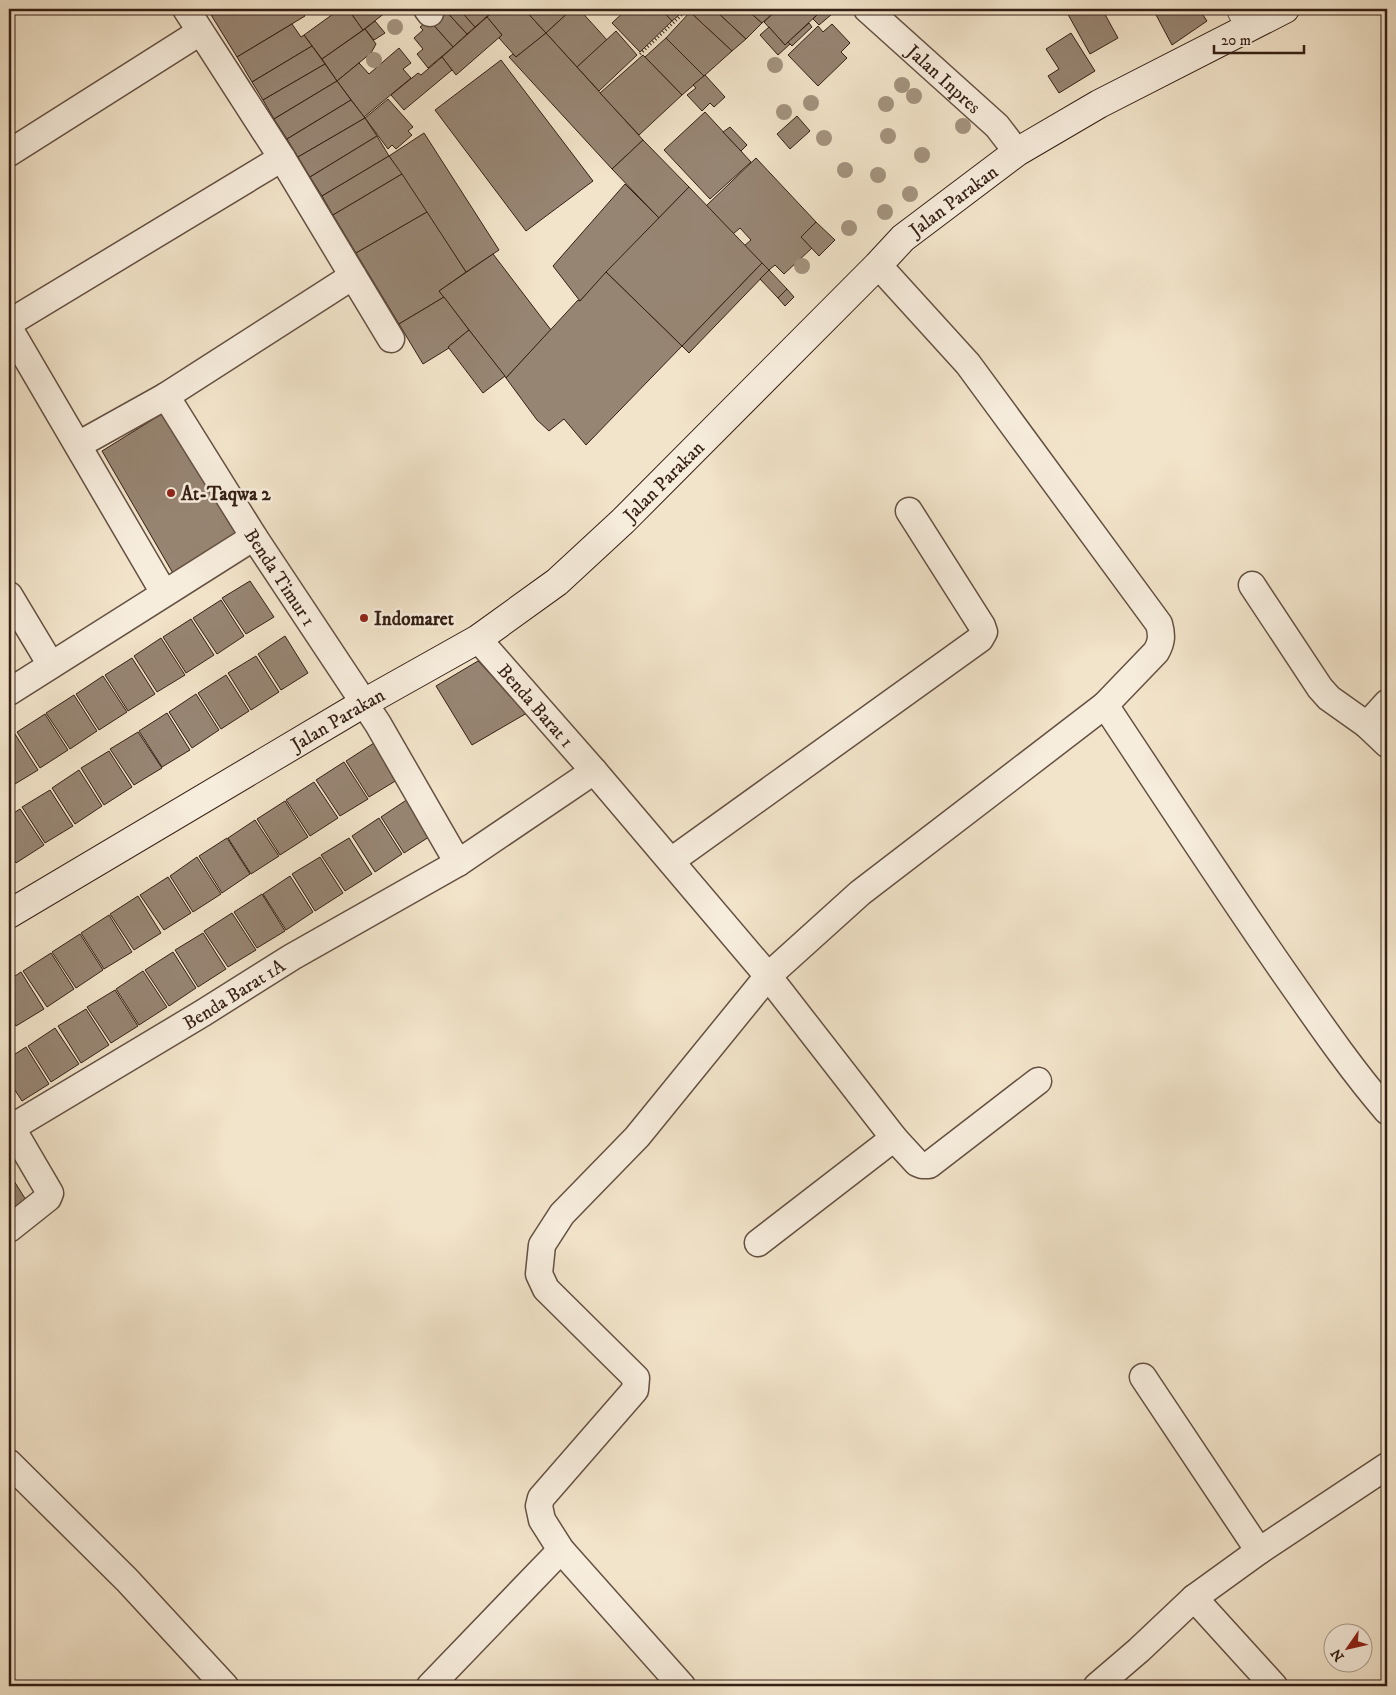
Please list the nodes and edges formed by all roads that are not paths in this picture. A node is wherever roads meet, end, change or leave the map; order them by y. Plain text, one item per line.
1 (186, 9) edge
2 (867, 9) edge
3 (1233, 9) edge
4 (1285, 9) edge
5 (1244, 29) dead end
6 (200, 32) junction
7 (1017, 152) junction
8 (9, 153) edge
9 (282, 158) junction
10 (878, 265) junction
11 (353, 276) junction
12 (9, 323) edge
13 (9, 328) edge
14 (391, 339) dead end
15 (166, 396) junction
16 (78, 445) junction
17 (909, 511) dead end
18 (254, 537) junction
19 (1252, 585) dead end
20 (164, 594) junction
21 (9, 595) edge
22 (478, 639) junction
23 (51, 665) junction
24 (9, 692) edge
25 (364, 703) junction
26 (1387, 703) edge
27 (1105, 705) junction
28 (1367, 725) junction
29 (1387, 744) edge
30 (594, 771) junction
31 (670, 861) junction
32 (458, 863) junction
33 (9, 914) edge
34 (768, 976) junction
35 (1038, 1082) dead end
36 (1387, 1111) edge
37 (10, 1126) edge
38 (894, 1138) junction
39 (9, 1229) edge
40 (758, 1243) dead end
41 (1143, 1377) dead end
42 (9, 1463) edge
43 (1387, 1466) edge
44 (561, 1550) junction
45 (1258, 1551) junction
46 (1194, 1598) junction
47 (225, 1686) edge
48 (430, 1686) edge
49 (682, 1686) edge
50 (1097, 1686) edge
51 (1274, 1686) edge

1 - 6 street
2 - 7 street, Jalan Inpres
3 - 5 lane
4 - 7 street, Jalan Parakan
6 - 8 street
6 - 9 street
7 - 10 street, Jalan Parakan
9 - 11 street
9 - 12 street
10 - 22 street, Jalan Parakan
10 - 27 street
11 - 14 street
11 - 15 street
13 - 16 street
15 - 16 street
15 - 18 street, Benda Timur 1
16 - 20 street
17 - 31 street
18 - 20 street
18 - 25 street, Benda Timur 1
19 - 28 street
20 - 23 street
21 - 23 street
22 - 25 street, Jalan Parakan
22 - 30 street, Benda Barat 1
23 - 24 street
25 - 32 street
25 - 33 street, Jalan Parakan
26 - 28 street
27 - 34 street
27 - 36 street
28 - 29 street
30 - 31 street, Benda Barat 1
30 - 32 street, Benda Barat 1A
31 - 34 street, Benda Barat 1
32 - 37 street, Benda Barat 1A
34 - 38 street, Benda Barat 1
34 - 44 street
35 - 38 street, Benda Barat 1
37 - 39 street
38 - 40 street
41 - 45 street
42 - 47 street
43 - 45 street
44 - 48 street
44 - 49 street
45 - 46 street
46 - 50 street
46 - 51 street

